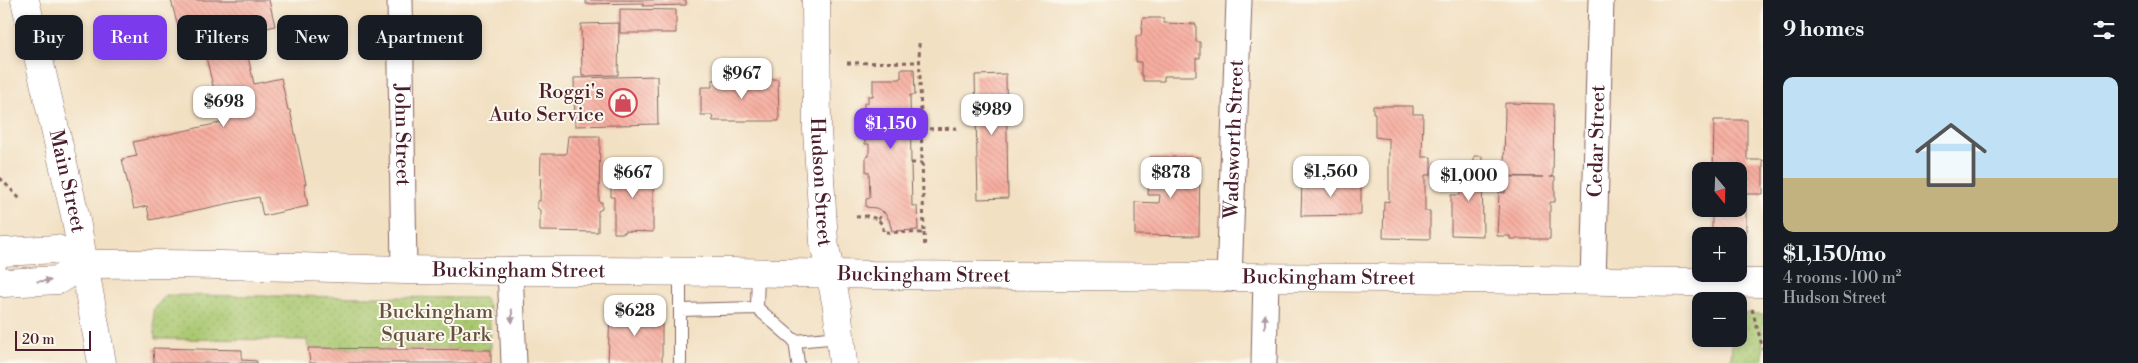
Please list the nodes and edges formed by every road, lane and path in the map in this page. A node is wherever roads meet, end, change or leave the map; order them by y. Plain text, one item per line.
1 (26, 0) edge
2 (400, 0) edge
3 (816, 0) edge
4 (1239, 0) edge
5 (1600, 0) edge
6 (919, 43) dead end
7 (920, 62) junction
8 (847, 63) dead end
9 (922, 128) junction
10 (960, 128) dead end
11 (911, 163) dead end
12 (922, 163) junction
13 (0, 178) edge
14 (21, 200) dead end
15 (884, 212) dead end
16 (856, 217) dead end
17 (878, 219) junction
18 (924, 233) junction
19 (925, 249) dead end
20 (0, 254) edge
21 (84, 264) junction
22 (404, 270) junction
23 (510, 270) junction
24 (680, 271) junction
25 (758, 271) junction
26 (831, 274) junction
27 (1229, 278) junction
28 (1266, 278) junction
29 (0, 280) edge
30 (1593, 282) junction
31 (1763, 283) edge
32 (758, 308) junction
33 (1752, 308) dead end
34 (680, 310) junction
35 (795, 341) junction
36 (1763, 349) edge
37 (842, 350) edge
38 (102, 363) edge
39 (514, 363) edge
40 (680, 363) edge
41 (798, 363) edge
42 (1264, 363) edge

1 - 21 street, Main Street
2 - 22 street, John Street
3 - 26 street, Hudson Street
4 - 27 street, Wadsworth Street
5 - 30 street, Cedar Street
6 - 7 path
7 - 8 path
7 - 9 path
9 - 10 path
9 - 12 path
11 - 12 path
12 - 18 path
13 - 14 path
15 - 17 path
16 - 17 path
17 - 18 path
18 - 19 path
20 - 21 street
21 - 22 street, Buckingham Street
29 -> 21 street
21 - 38 street, Main Street
22 - 23 street, Buckingham Street
23 - 24 street, Buckingham Street
23 -> 39 street
24 - 25 street, Buckingham Street
24 - 34 lane
25 - 26 street, Buckingham Street
25 - 32 lane
26 - 27 street, Buckingham Street
26 - 37 street, Hudson Street
27 - 28 street, Buckingham Street
28 - 30 street, Buckingham Street
42 -> 28 street
30 - 31 street, Buckingham Street
32 - 34 lane
32 - 35 lane
33 - 36 path
34 - 40 lane
35 - 37 lane
35 - 41 lane

